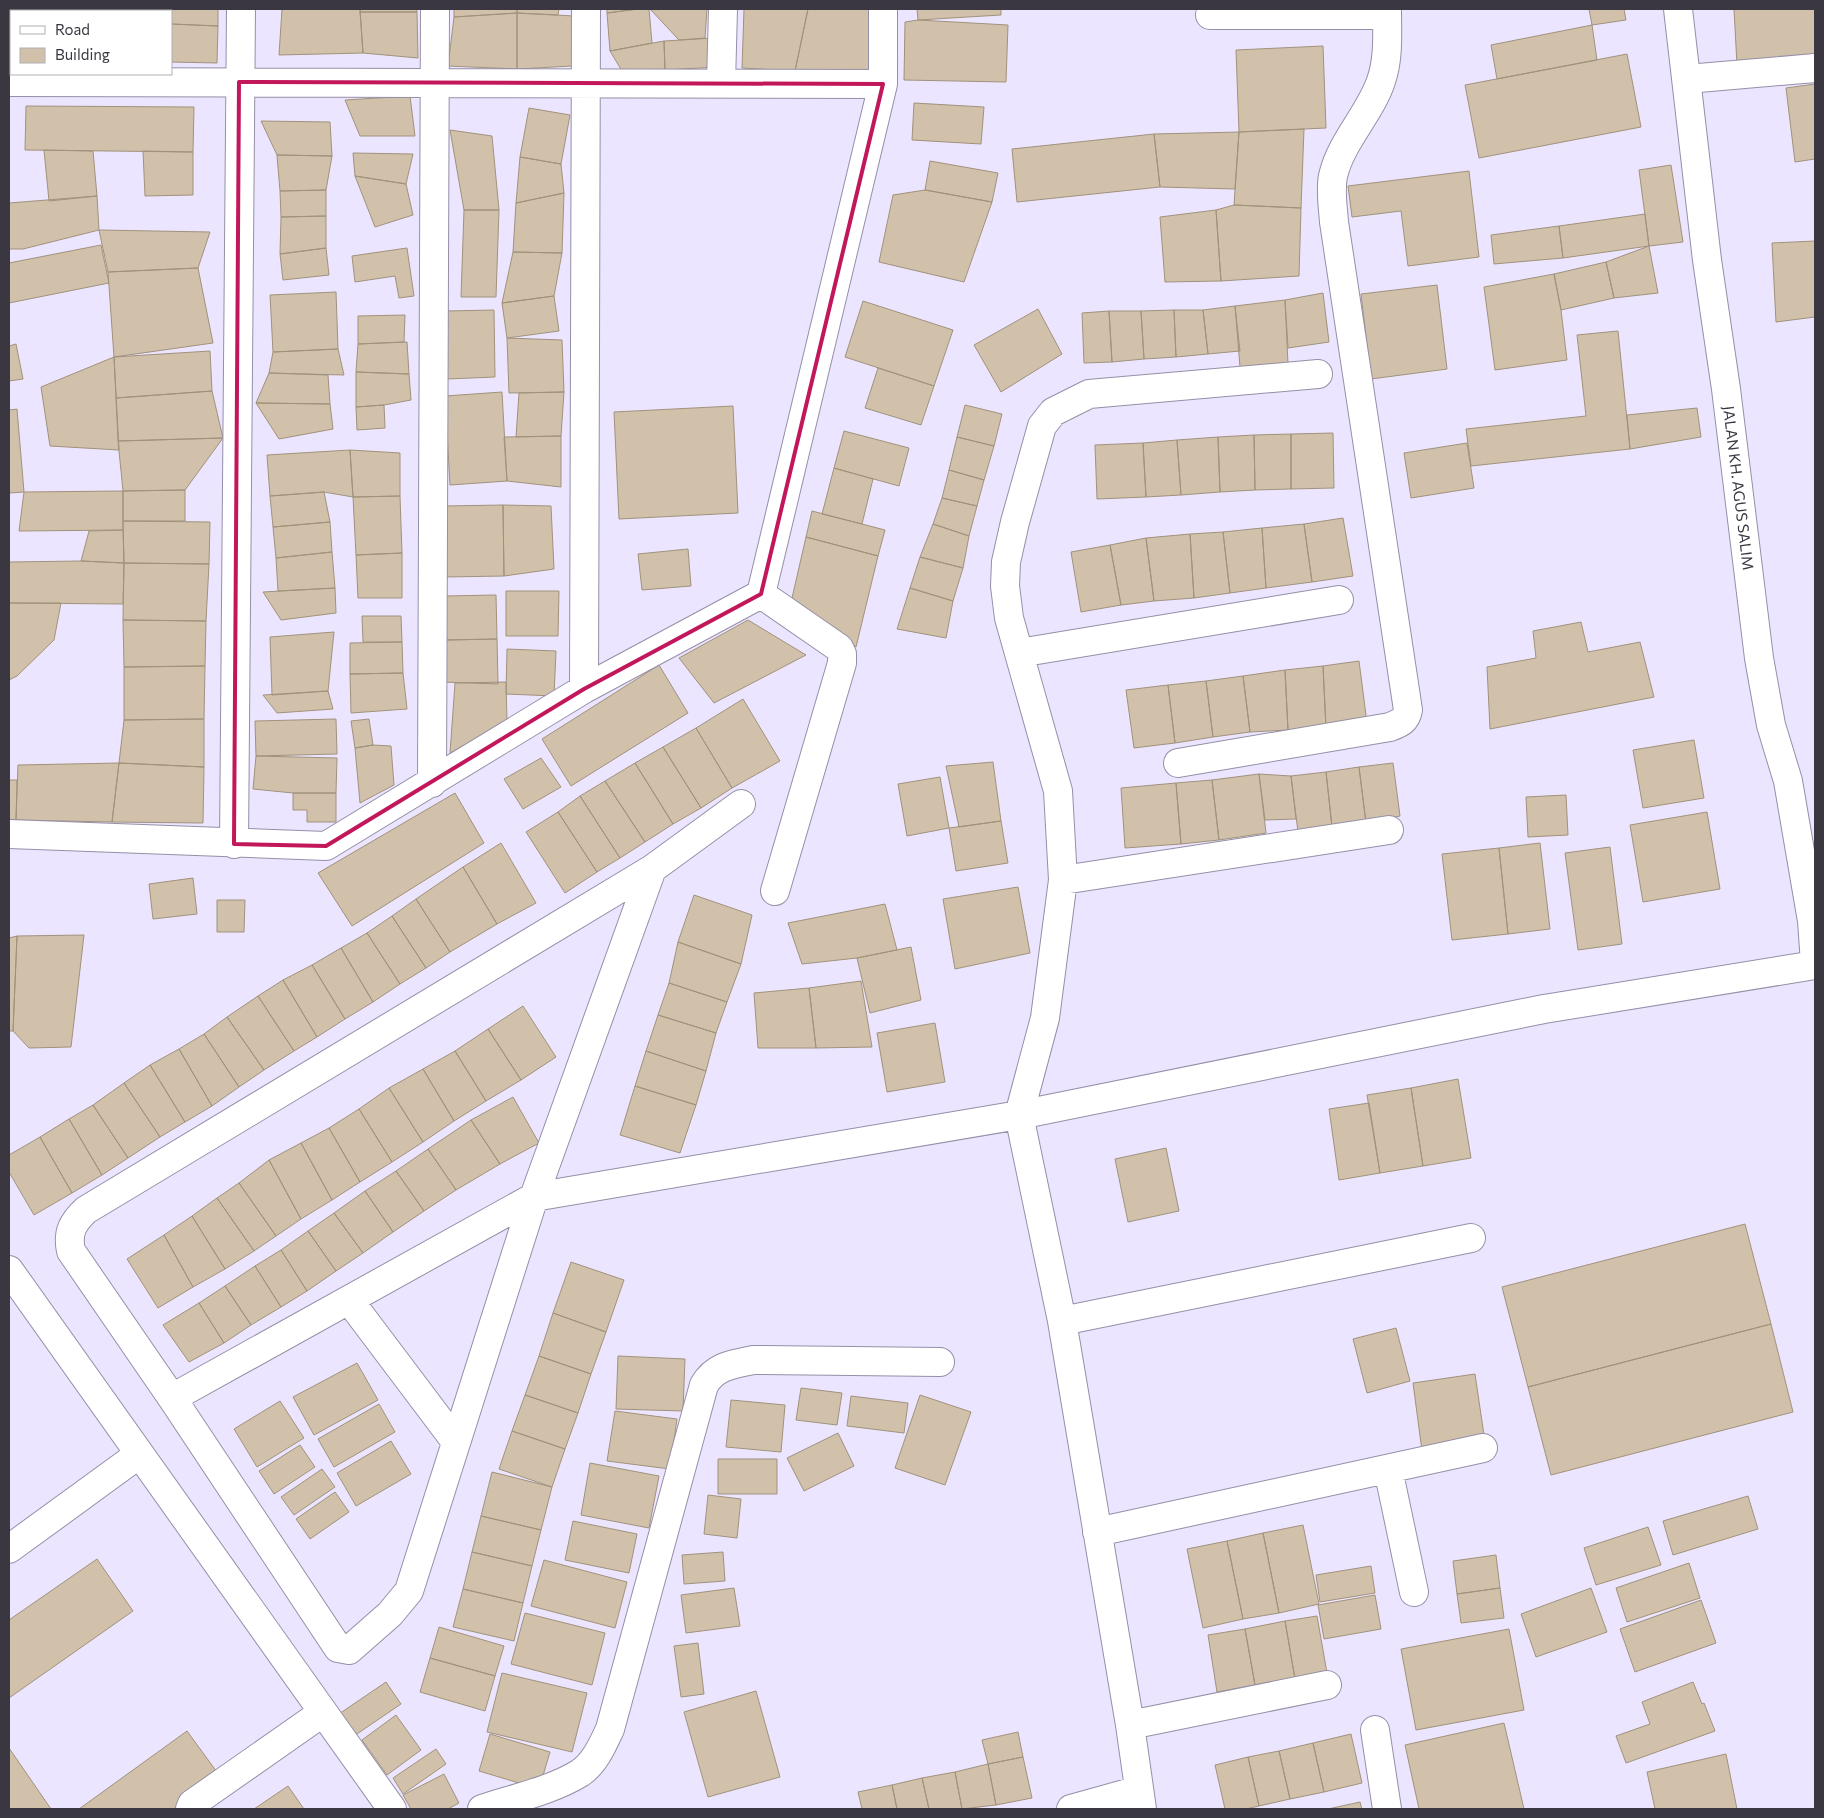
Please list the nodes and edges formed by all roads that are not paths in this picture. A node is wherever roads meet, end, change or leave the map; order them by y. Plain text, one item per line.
1 (240, 9) edge
2 (435, 9) edge
3 (586, 9) edge
4 (723, 9) edge
5 (884, 9) edge
6 (1678, 9) edge
7 (1387, 12) edge
8 (1210, 15) dead end
9 (1815, 68) edge
10 (51, 78) edge
11 (1688, 79) junction
12 (9, 82) edge
13 (239, 82) junction
14 (434, 83) junction
15 (586, 83) junction
16 (722, 83) junction
17 (883, 84) junction
18 (1318, 374) dead end
19 (761, 594) junction
20 (1340, 600) dead end
21 (1019, 653) junction
22 (584, 689) junction
23 (1178, 763) dead end
24 (432, 783) junction
25 (741, 804) dead end
26 (1389, 830) dead end
27 (9, 834) edge
28 (234, 844) junction
29 (652, 869) junction
30 (1063, 880) junction
31 (774, 892) dead end
32 (1815, 964) edge
33 (1019, 1114) junction
34 (534, 1197) junction
35 (1471, 1238) dead end
36 (9, 1270) edge
37 (349, 1300) junction
38 (1062, 1321) junction
39 (940, 1362) dead end
40 (172, 1398) junction
41 (456, 1442) junction
42 (1483, 1448) dead end
43 (138, 1455) junction
44 (1388, 1468) junction
45 (1097, 1532) junction
46 (9, 1549) edge
47 (1414, 1592) dead end
48 (1327, 1685) dead end
49 (322, 1713) junction
50 (1130, 1725) junction
51 (1375, 1730) dead end
52 (1141, 1800) edge
53 (190, 1809) edge
54 (392, 1809) edge
55 (482, 1809) edge
56 (1071, 1809) edge
57 (1387, 1809) edge

1 - 13 street
2 - 14 street
3 - 15 street
4 - 16 street
5 - 17 street
6 - 11 street, JALAN KH. AGUS SALIM
7 - 8 street
7 - 23 street
9 - 11 street
10 - 12 street
10 - 13 street
11 - 32 street, JALAN KH. AGUS SALIM
13 - 14 street
13 - 28 street
14 - 15 street
14 - 24 street
15 - 16 street
15 - 22 street
16 - 17 street
17 - 19 street
18 - 21 street
19 - 22 street
19 - 31 street
20 - 21 street
21 - 30 street
22 - 24 street
24 - 28 street
25 - 29 street
26 - 30 street
27 - 28 street
29 - 34 street
29 - 40 street
30 - 33 street
32 - 33 street
33 - 34 street
33 - 38 street
34 - 37 street
34 - 41 street
35 - 38 street
36 - 43 street
37 - 40 street
37 - 41 street
38 - 45 street
39 - 55 street
40 - 41 street
42 - 44 street
43 - 46 street
43 - 49 street
44 - 45 street
44 - 47 street
45 - 50 street
48 - 50 street
49 - 53 street
49 - 54 street
50 - 52 street
51 - 57 street
52 - 56 street

